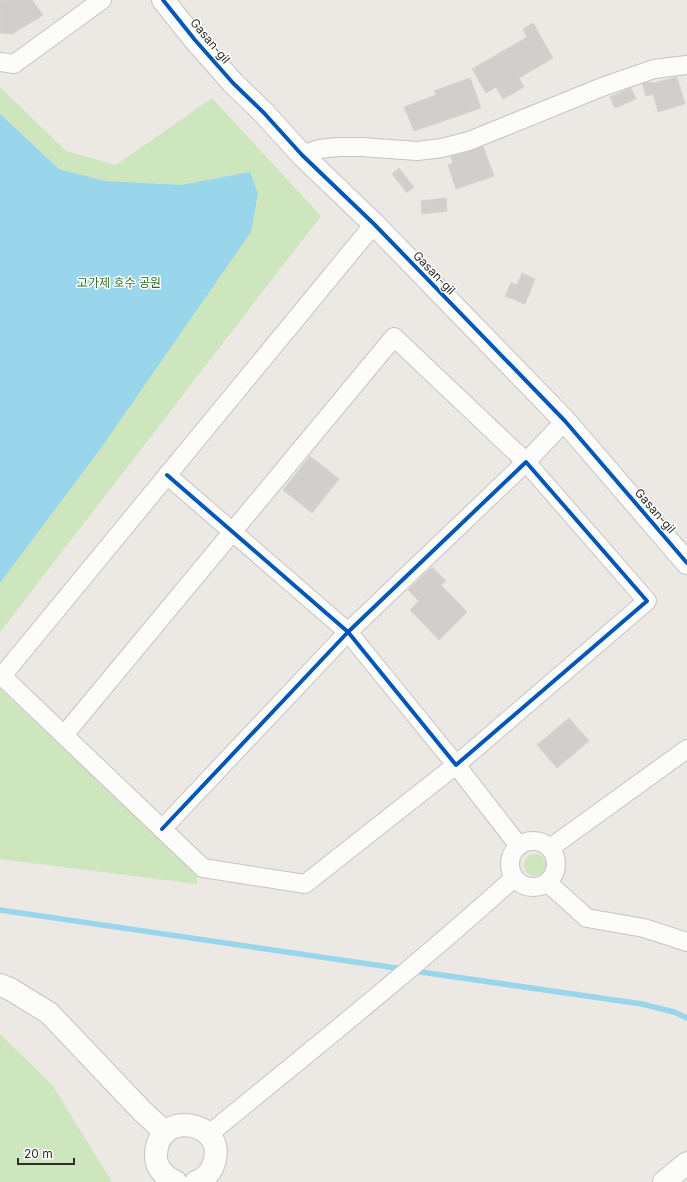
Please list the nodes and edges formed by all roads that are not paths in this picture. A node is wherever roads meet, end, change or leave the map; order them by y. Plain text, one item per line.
1 (102, 0) edge
2 (163, 0) edge
3 (0, 62) edge
4 (687, 65) edge
5 (302, 155) junction
6 (374, 224) junction
7 (565, 421) junction
8 (526, 462) junction
9 (167, 475) junction
10 (232, 532) junction
11 (687, 563) edge
12 (348, 632) junction
13 (64, 735) junction
14 (687, 749) edge
15 (456, 765) junction
16 (162, 829) junction
17 (519, 846) junction
18 (550, 848) junction
19 (514, 878) junction
20 (548, 883) junction
21 (687, 942) edge
22 (0, 985) edge
23 (165, 1132) junction
24 (209, 1134) junction
25 (687, 1163) edge
26 (169, 1180) edge
27 (199, 1181) edge
28 (664, 1182) edge

1 - 3 street
2 - 5 street, Gasan-gil
4 - 5 street
5 - 6 street, Gasan-gil
6 - 7 street, Gasan-gil
6 - 9 street
7 - 8 street
7 - 11 street, Gasan-gil
8 - 10 street
8 - 12 street
8 - 15 street
9 - 10 street
9 - 13 street
10 - 12 street
10 - 13 street
12 - 15 street
12 - 16 street
13 - 16 street
14 - 18 street
15 - 16 street
15 - 17 street
17 - 18 street
17 - 19 street
18 - 20 street
19 - 20 street
19 - 24 street
20 - 21 street
22 - 23 street
23 - 24 street
23 - 26 street
24 - 27 street
25 - 28 street

